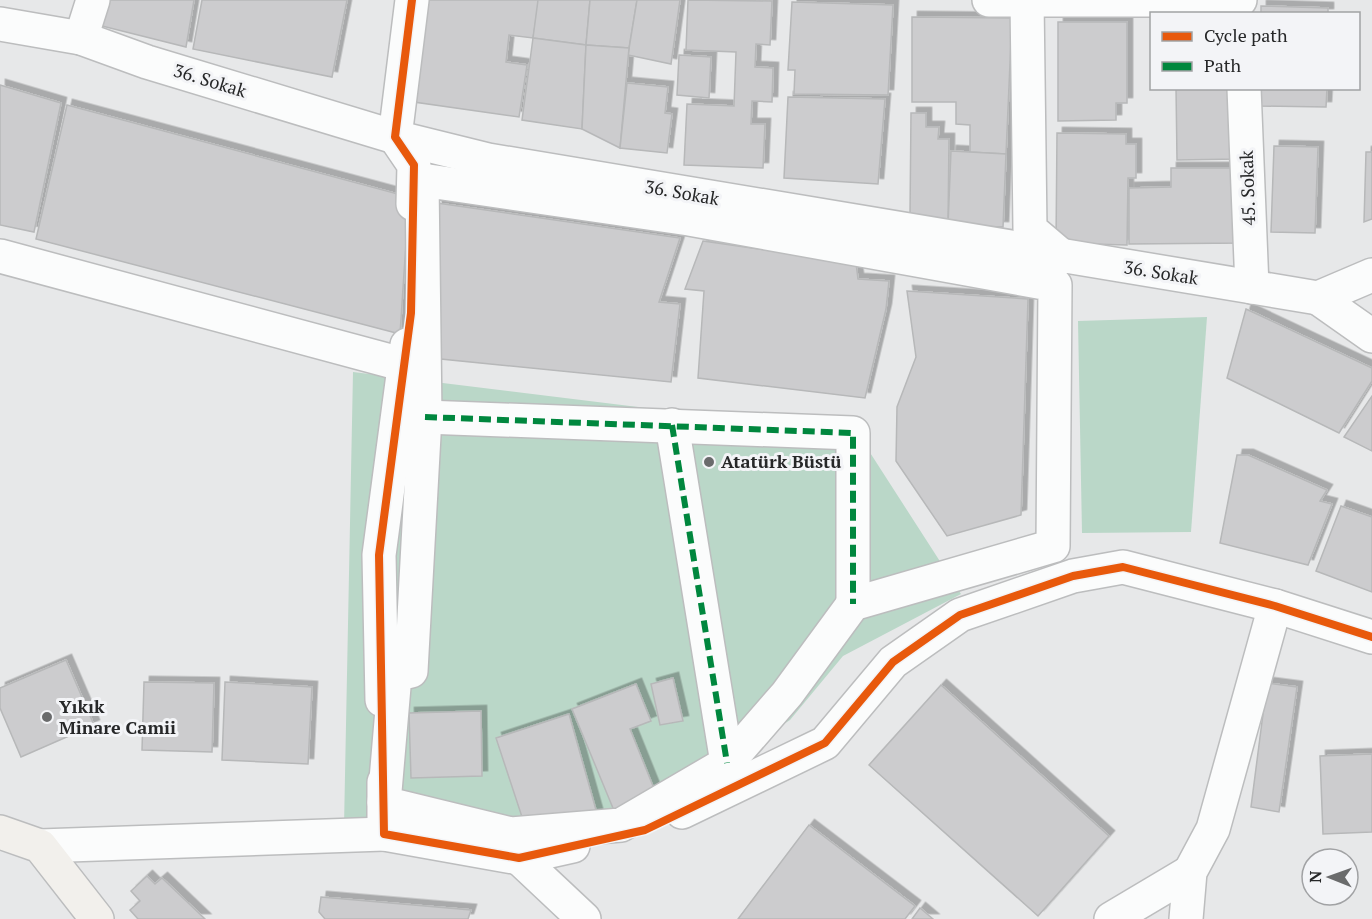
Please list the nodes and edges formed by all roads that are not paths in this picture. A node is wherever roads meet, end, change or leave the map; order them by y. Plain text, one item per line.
1 (93, 0) edge
2 (412, 0) edge
3 (989, 0) edge
4 (1027, 0) edge
5 (1240, 0) edge
6 (0, 24) edge
7 (81, 38) junction
8 (1244, 90) edge
9 (395, 137) junction
10 (0, 256) edge
11 (1065, 258) junction
12 (1372, 275) edge
13 (1252, 287) junction
14 (1318, 298) junction
15 (1372, 336) edge
16 (405, 365) junction
17 (425, 417) junction
18 (672, 425) junction
19 (1073, 576) junction
20 (853, 604) junction
21 (1275, 606) junction
22 (1372, 637) edge
23 (727, 763) junction
24 (384, 819) junction
25 (0, 832) edge
26 (36, 845) junction
27 (0, 851) edge
28 (519, 858) junction
29 (1190, 872) junction
30 (97, 919) edge
31 (584, 919) edge
32 (1111, 919) edge
33 (1186, 919) edge

1 - 7 street
2 - 9 street
3 - 4 street
4 - 5 street
4 - 11 street
6 - 7 street, 36. Sokak
7 - 9 street, 36. Sokak
8 - 13 street, 45. Sokak
9 - 11 street, 36. Sokak
9 - 16 street
10 - 16 street
11 - 13 street, 36. Sokak
11 - 19 street
12 - 14 street
13 - 14 street, 36. Sokak
14 - 15 street
16 - 24 street
17 - 18 street
17 - 20 street
17 - 24 street
18 - 20 street
18 - 23 street
19 - 21 street
19 - 28 street
20 - 23 street
21 - 22 street
21 - 29 street
23 - 24 street
24 - 26 street
24 - 28 street
25 - 26 street
26 - 27 street
26 - 30 street
28 - 31 street
29 - 32 street
29 - 33 street

